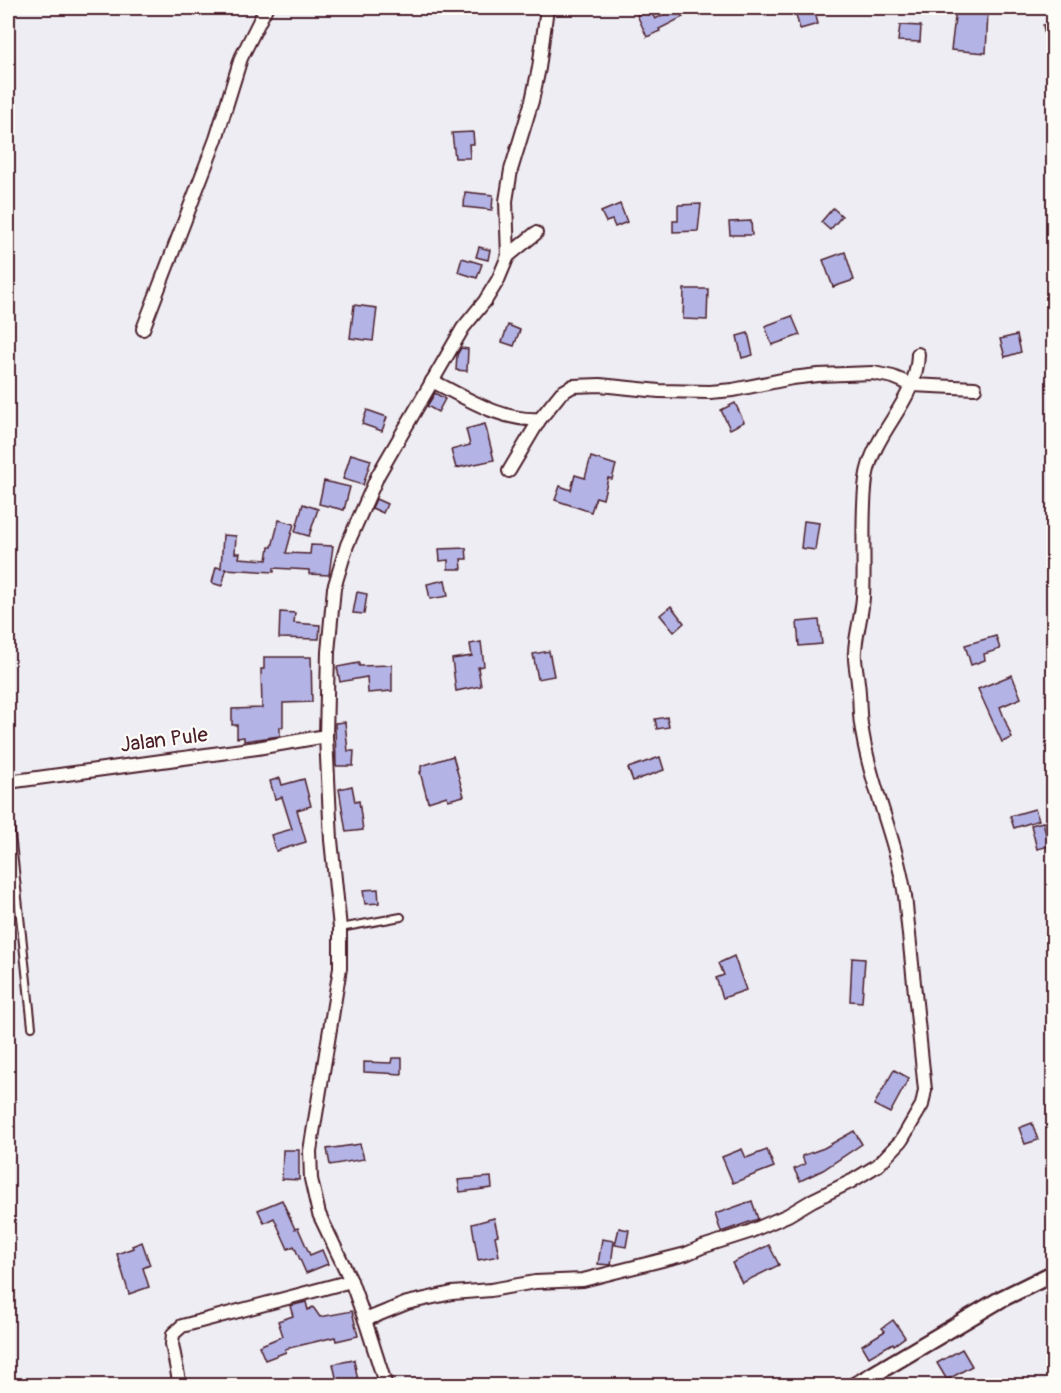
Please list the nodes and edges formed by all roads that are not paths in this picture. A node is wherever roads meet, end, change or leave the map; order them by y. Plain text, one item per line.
1 (266, 8) edge
2 (547, 8) edge
3 (536, 233) dead end
4 (508, 256) junction
5 (143, 329) dead end
6 (918, 354) dead end
7 (432, 381) junction
8 (912, 385) junction
9 (975, 388) dead end
10 (540, 419) junction
11 (509, 471) dead end
12 (326, 736) junction
13 (8, 782) edge
14 (8, 806) edge
15 (401, 917) dead end
16 (340, 928) junction
17 (32, 1027) dead end
18 (1053, 1273) edge
19 (351, 1281) junction
20 (365, 1320) junction
21 (180, 1386) edge
22 (386, 1386) edge
23 (854, 1386) edge

1 - 5 street
2 - 4 street
3 - 4 street
4 - 7 street
6 - 8 street
7 - 10 street
7 - 12 street
8 - 9 street
8 - 10 street
8 - 20 street
10 - 11 street
12 - 13 street, Jalan Pule
12 - 16 street
14 - 17 lane
15 - 16 lane
16 - 19 street
18 - 23 street
19 - 20 street
19 - 21 street
20 - 22 street

